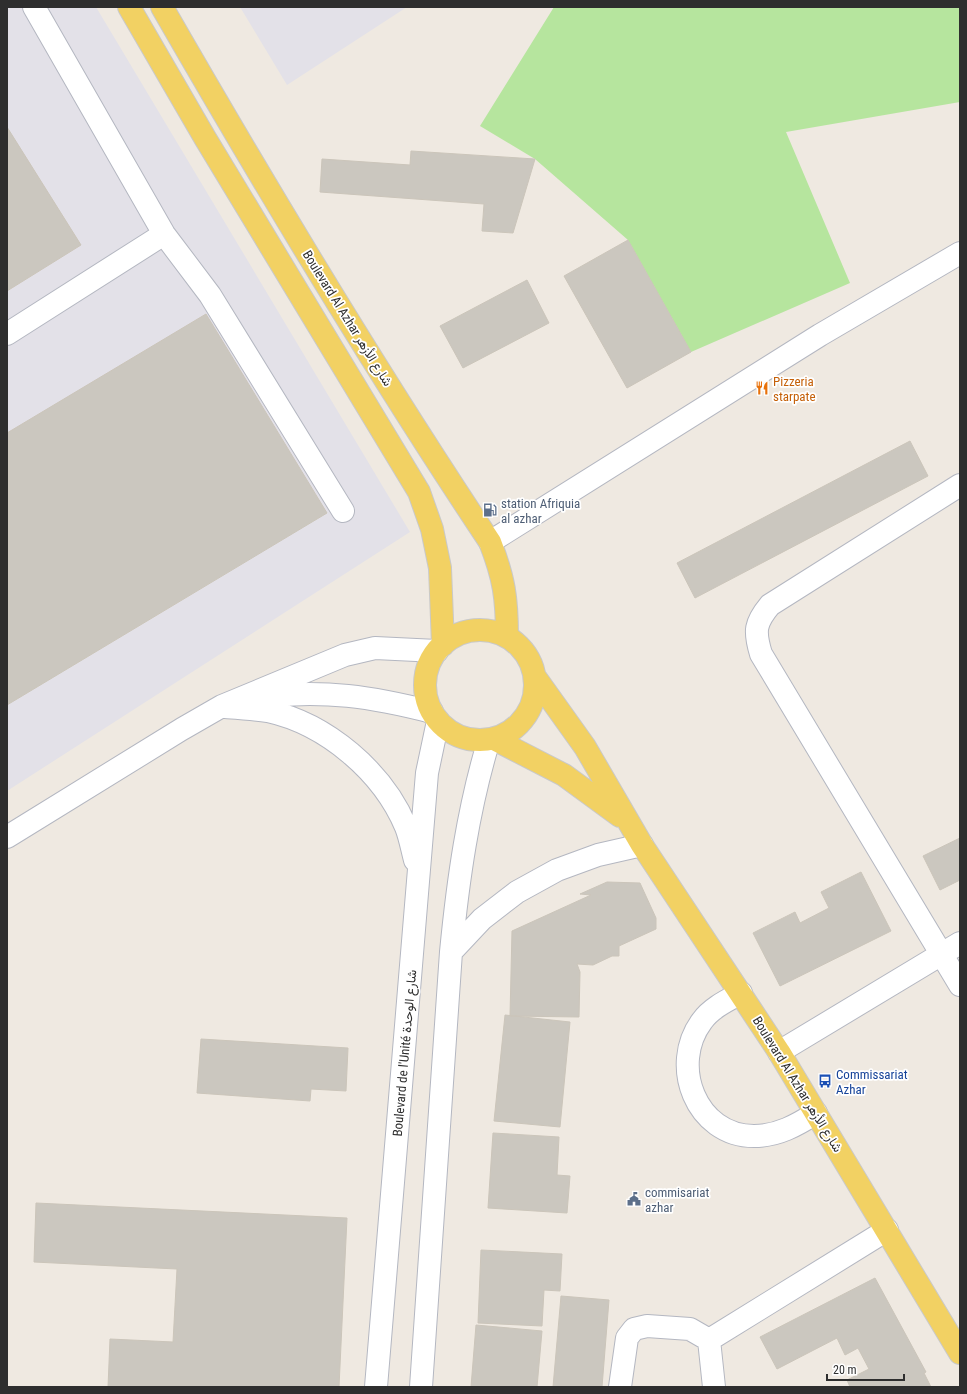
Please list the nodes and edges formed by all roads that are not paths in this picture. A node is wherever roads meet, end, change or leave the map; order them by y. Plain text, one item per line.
1 (34, 7) edge
2 (129, 7) edge
3 (162, 7) edge
4 (164, 234) junction
5 (960, 253) edge
6 (7, 334) edge
7 (960, 485) edge
8 (343, 512) dead end
9 (490, 542) junction
10 (507, 637) junction
11 (440, 648) junction
12 (535, 677) junction
13 (231, 703) junction
14 (435, 716) junction
15 (492, 739) junction
16 (627, 822) junction
17 (7, 837) edge
18 (642, 845) junction
19 (419, 872) junction
20 (951, 948) edge
21 (451, 952) junction
22 (960, 985) edge
23 (741, 993) junction
24 (779, 1052) junction
25 (816, 1113) junction
26 (887, 1230) junction
27 (709, 1340) junction
28 (960, 1353) edge
29 (376, 1387) edge
30 (420, 1387) edge
31 (620, 1387) edge
32 (714, 1387) edge

1 - 4 street
2 - 11 main road
3 - 9 main road, Boulevard Al Azhar شارع الأزهر
4 - 6 street
4 - 8 street
5 - 9 street
7 - 20 street
9 - 10 main road, Boulevard Al Azhar شارع الأزهر
10 - 11 main road
10 - 12 main road
11 - 13 street
11 - 14 main road
12 - 15 main road
12 - 16 main road, Boulevard Al Azhar شارع الأزهر
13 - 14 street
13 - 17 street
13 - 19 street
14 - 15 main road
14 - 19 street, Boulevard de l'Unité شارع الوحدة
15 - 16 main road, Boulevard Al Azhar شارع الأزهر
15 - 21 street
16 - 18 main road, Boulevard Al Azhar شارع الأزهر
18 - 21 street
18 - 23 main road, Boulevard Al Azhar شارع الأزهر
19 - 29 street, Boulevard de l'Unité شارع الوحدة
20 - 22 street
20 - 24 street
21 - 30 street
23 - 24 main road, Boulevard Al Azhar شارع الأزهر
23 - 25 street
24 - 25 main road, Boulevard Al Azhar شارع الأزهر
25 - 26 main road, Boulevard Al Azhar شارع الأزهر
26 - 27 street
26 - 28 main road, Boulevard Al Azhar شارع الأزهر
27 - 31 street
27 - 32 street

